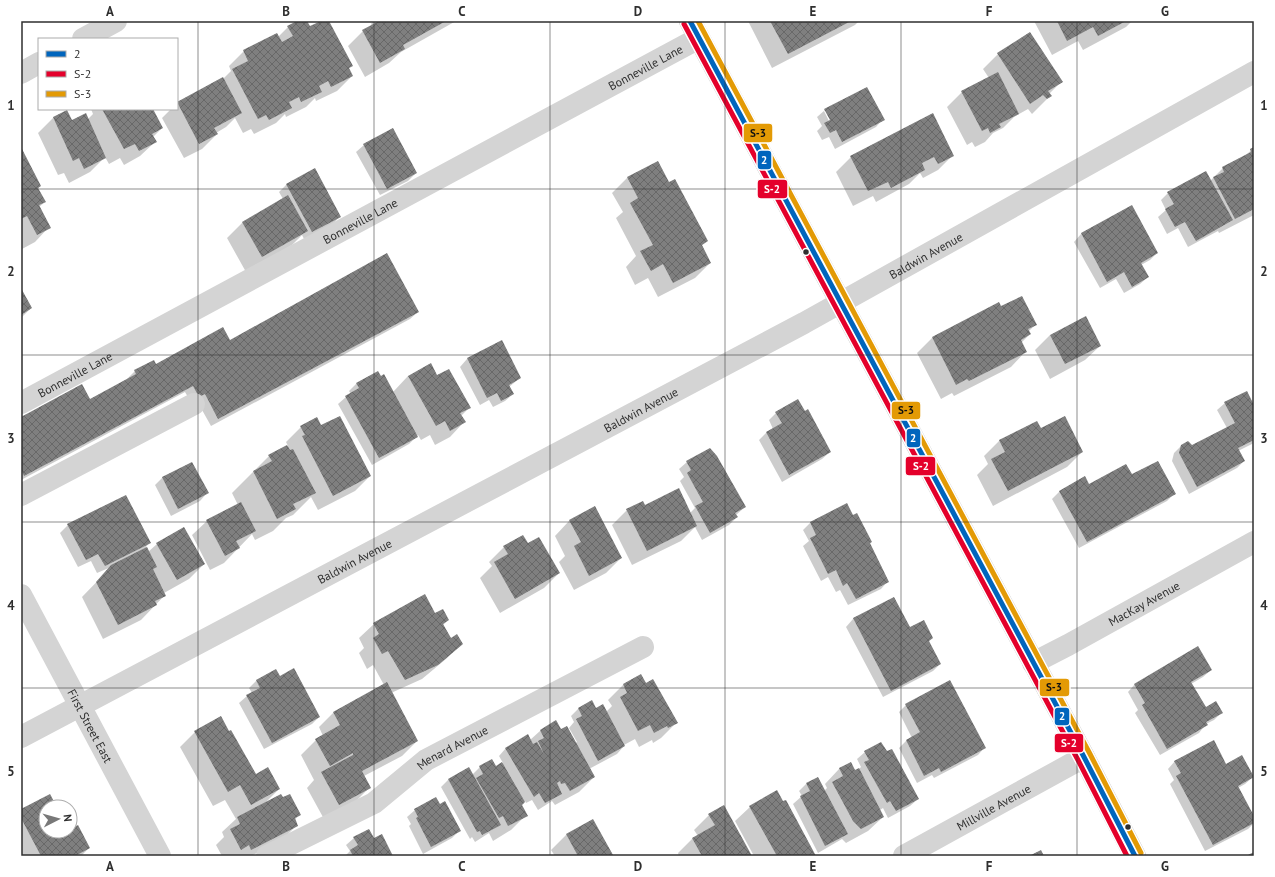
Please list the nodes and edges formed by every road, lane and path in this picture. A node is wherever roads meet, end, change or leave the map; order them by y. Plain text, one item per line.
1 (116, 21) edge
2 (695, 30) edge
3 (85, 38) edge
4 (38, 64) edge
5 (1254, 72) edge
6 (21, 73) edge
7 (840, 303) junction
8 (21, 403) edge
9 (194, 404) dead end
10 (21, 495) edge
11 (1254, 542) edge
12 (21, 595) edge
13 (643, 647) dead end
14 (1033, 663) junction
15 (79, 706) junction
16 (21, 737) edge
17 (1084, 757) junction
18 (160, 856) edge
19 (268, 856) edge
20 (904, 856) edge
21 (1135, 856) edge

1 - 3 street
2 - 7 main road
2 - 8 street, Bonneville Lane
4 - 6 street
5 - 7 street, Baldwin Avenue
7 - 14 main road
7 - 15 street, Baldwin Avenue
9 - 10 street
11 - 14 street, MacKay Avenue
12 - 15 street, First Street East
13 - 19 street, Menard Avenue
14 - 17 main road
15 - 16 street, Baldwin Avenue
15 - 18 street, First Street East
17 - 20 street, Millville Avenue
17 - 21 main road

